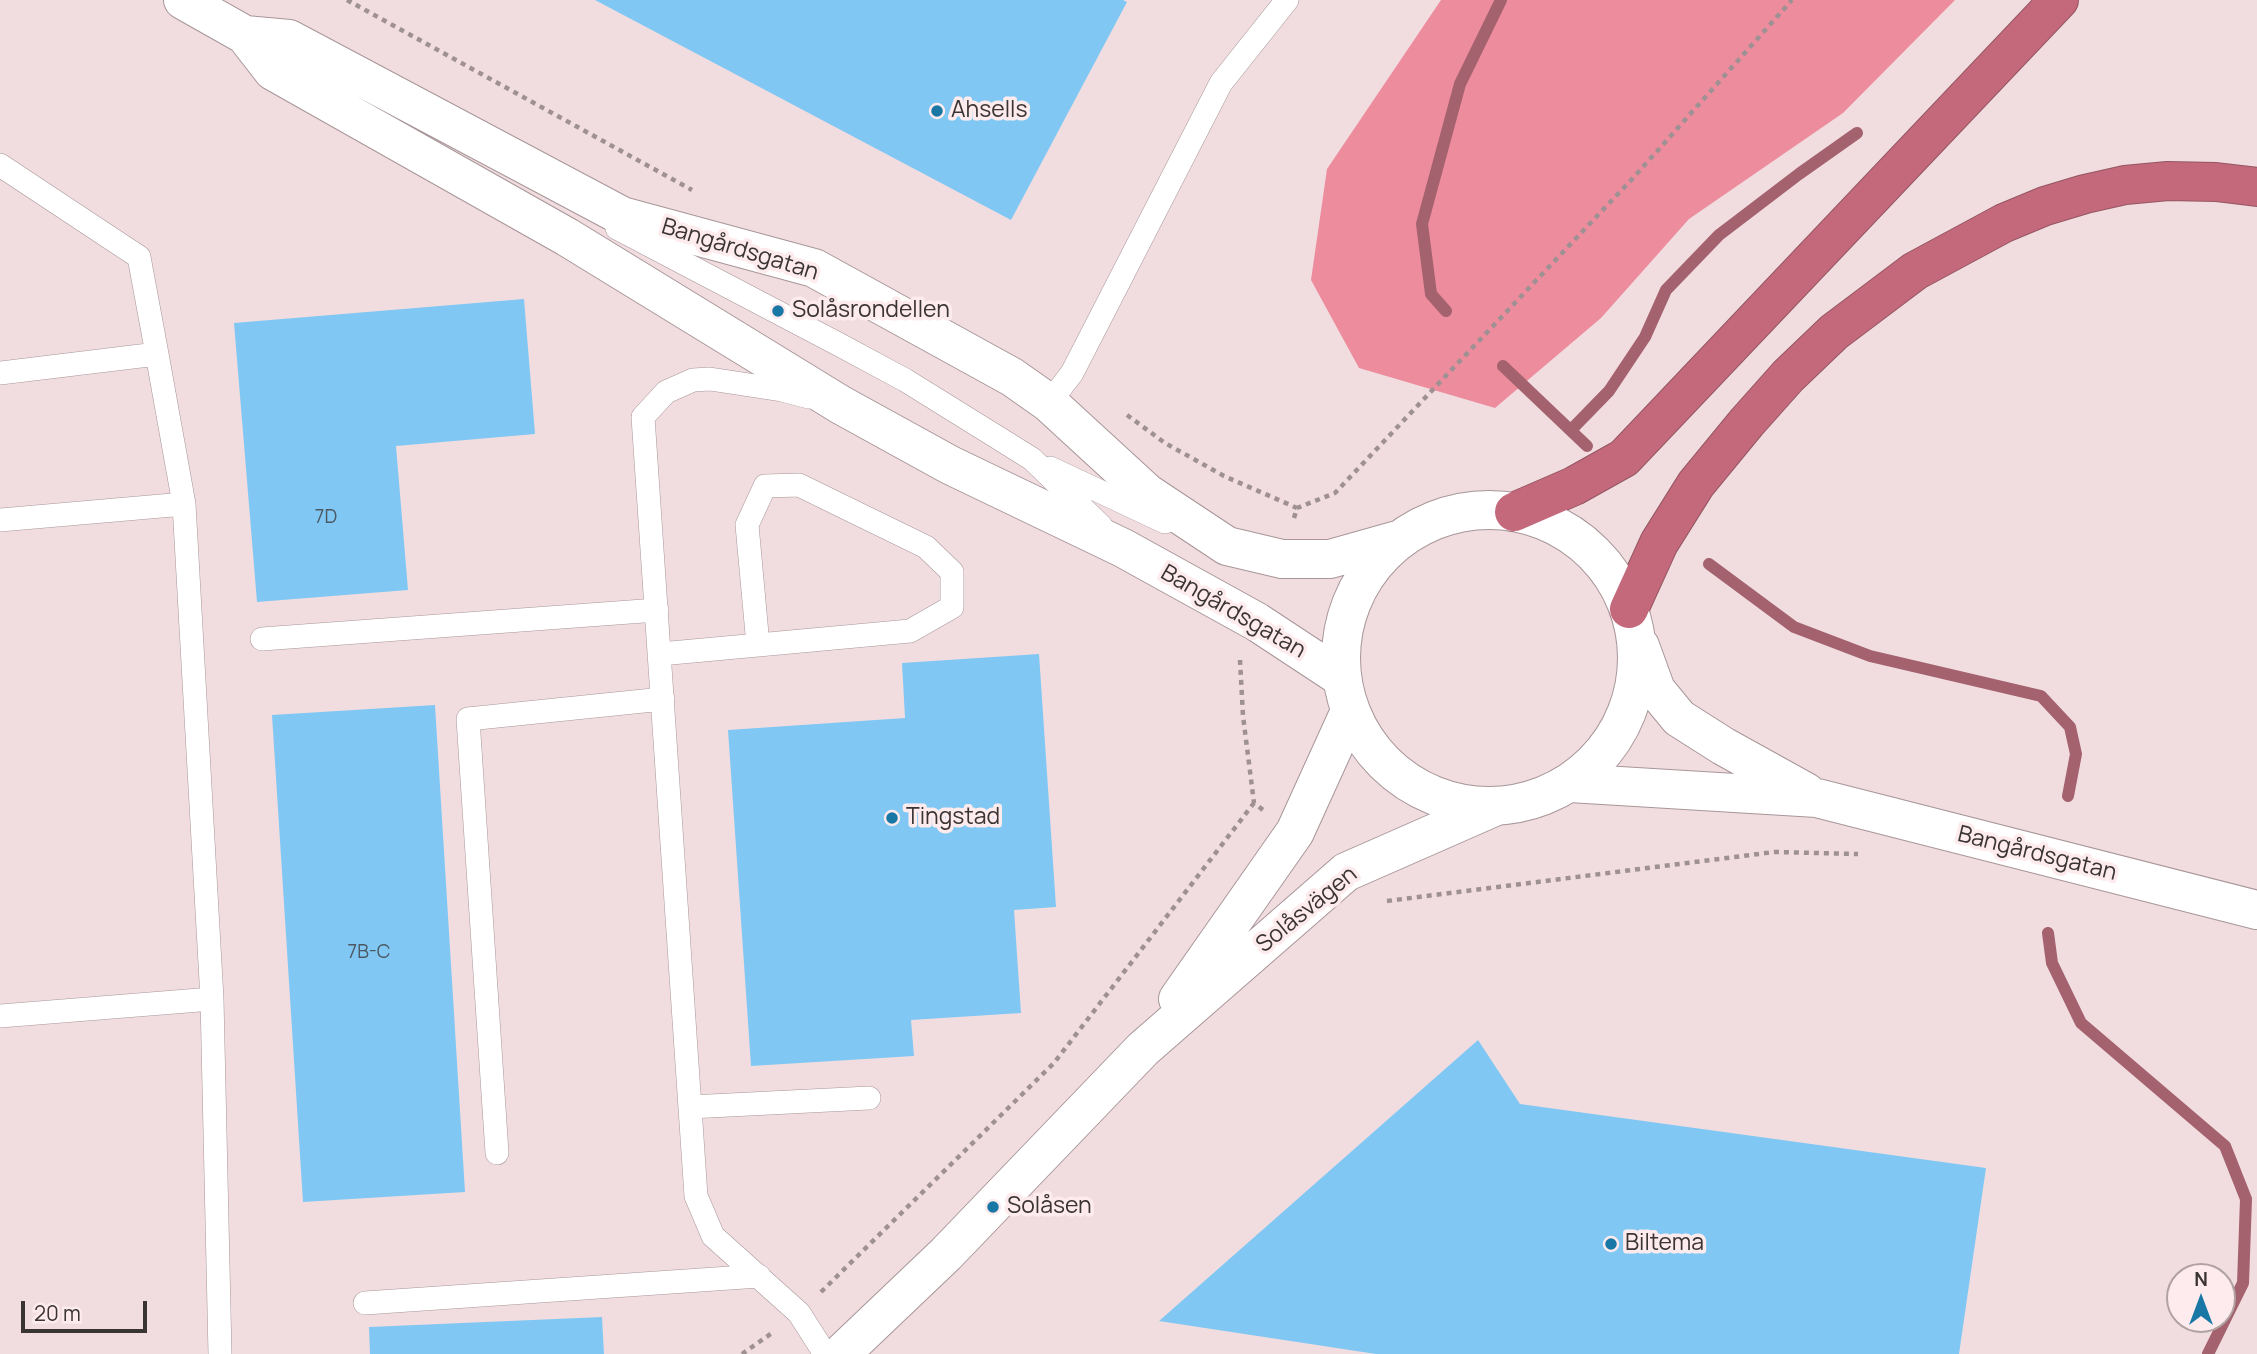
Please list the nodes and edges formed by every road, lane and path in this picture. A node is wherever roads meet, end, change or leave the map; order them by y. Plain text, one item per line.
1 (183, 0) edge
2 (1287, 0) edge
3 (2059, 0) edge
4 (245, 35) junction
5 (0, 165) edge
6 (2257, 187) edge
7 (157, 354) junction
8 (0, 373) edge
9 (1049, 403) junction
10 (841, 405) junction
11 (1032, 459) junction
12 (184, 504) junction
13 (1514, 512) junction
14 (0, 520) edge
15 (1401, 539) junction
16 (1227, 546) junction
17 (1123, 548) junction
18 (657, 610) junction
19 (1632, 621) junction
20 (262, 639) dead end
21 (758, 645) junction
22 (660, 654) junction
23 (1346, 694) junction
24 (663, 699) junction
25 (1570, 783) junction
26 (1817, 798) junction
27 (1254, 803) dead end
28 (1494, 807) junction
29 (2257, 910) edge
30 (212, 999) junction
31 (0, 1016) edge
32 (1143, 1049) junction
33 (869, 1098) dead end
34 (690, 1107) junction
35 (497, 1153) dead end
36 (759, 1276) junction
37 (365, 1303) dead end
38 (799, 1313) junction
39 (220, 1354) edge
40 (742, 1354) edge
41 (825, 1354) edge
42 (841, 1354) edge

1 - 4 main road, Bangårdsgatan
2 - 9 lane
3 - 13 highway
4 - 9 main road, Bangårdsgatan
4 - 10 main road, Bangårdsgatan
4 - 11 lane, Bangårdsgatan
5 - 7 lane
6 - 19 highway
7 - 8 lane
7 - 12 lane
9 - 16 main road, Bangårdsgatan
10 - 17 main road, Bangårdsgatan
10 - 18 lane
11 - 16 lane
11 - 17 lane, Bangårdsgatan
12 - 14 lane
12 - 30 lane
13 - 15 main road
13 - 19 main road
15 - 16 main road, Bangårdsgatan
15 - 23 main road
17 - 23 main road, Bangårdsgatan
18 - 20 lane
18 - 22 lane
19 - 25 main road
19 - 26 main road, Bangårdsgatan
21 - 21 lane
21 - 22 lane
22 - 24 lane
23 - 28 main road
23 - 32 main road, Solåsvägen
24 - 34 lane
24 - 35 lane
25 - 26 main road, Bangårdsgatan
25 - 28 main road
26 - 29 main road, Bangårdsgatan
27 - 38 path
28 - 32 main road, Solåsvägen
30 - 31 lane
30 - 39 lane
32 - 42 main road, Solåsvägen
33 - 34 lane
34 - 36 lane
36 - 37 lane
36 - 38 lane
38 - 40 path
38 - 41 lane

